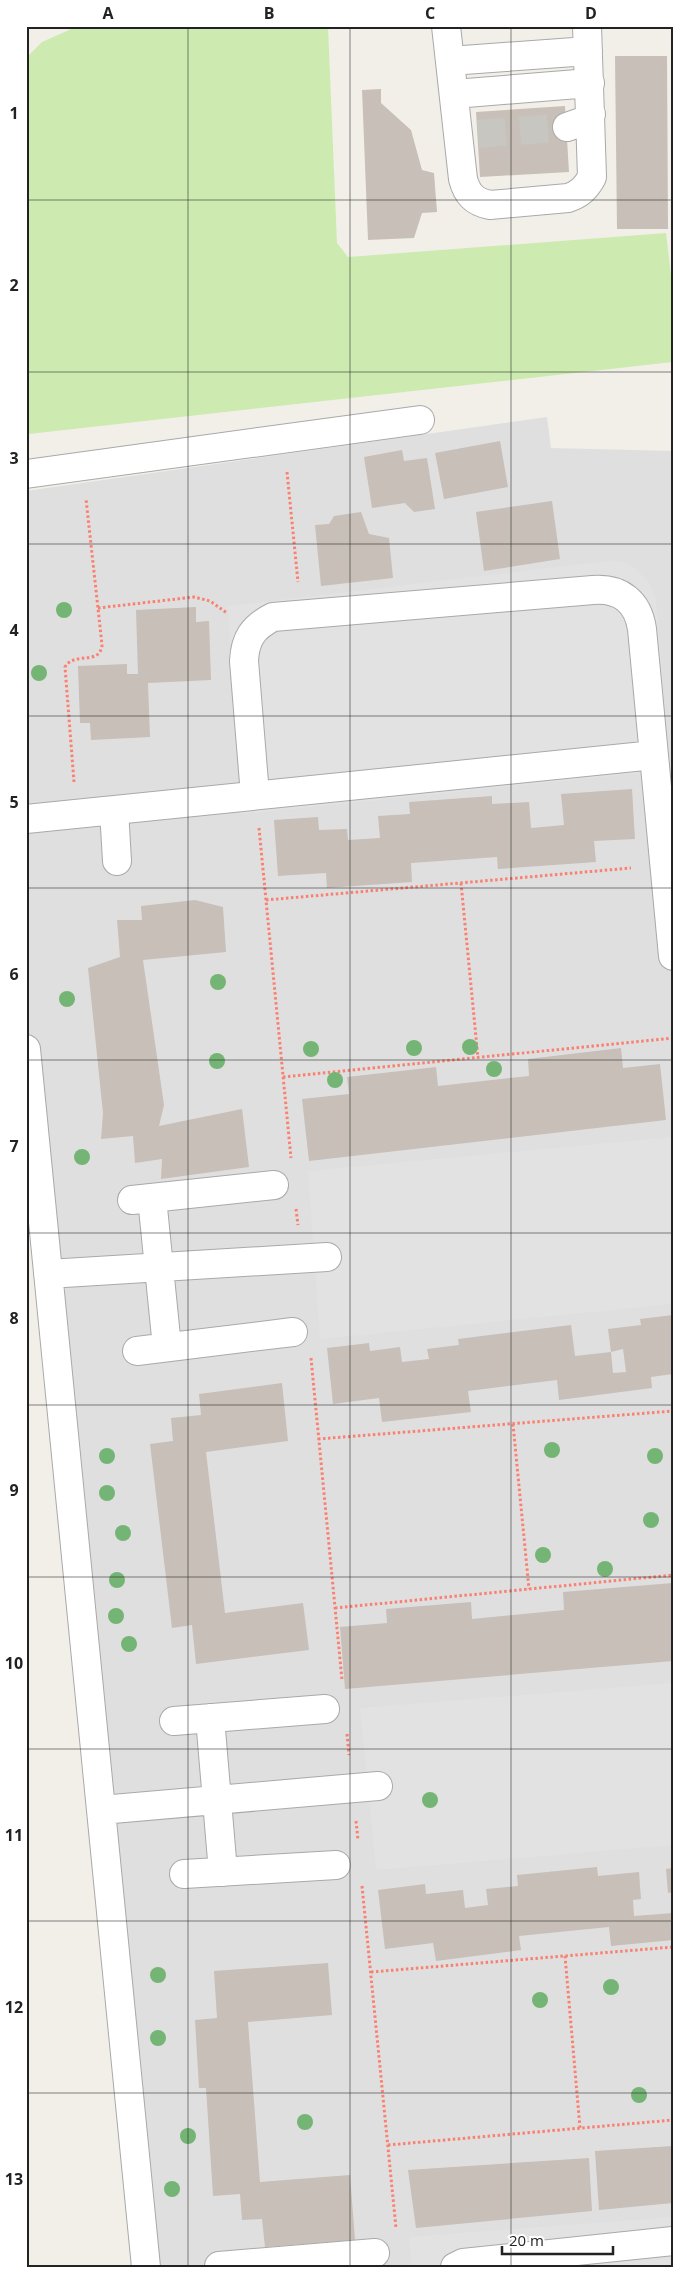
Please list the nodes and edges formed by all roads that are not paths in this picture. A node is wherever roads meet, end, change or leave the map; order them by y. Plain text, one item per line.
1 (446, 26) edge
2 (588, 38) edge
3 (450, 61) junction
4 (590, 83) junction
5 (454, 94) junction
6 (591, 114) junction
7 (567, 127) tunnel mouth
8 (420, 420) dead end
9 (26, 474) edge
10 (654, 755) junction
11 (256, 795) junction
12 (114, 810) junction
13 (26, 819) edge
14 (117, 861) dead end
15 (673, 956) edge
16 (26, 1049) edge
17 (274, 1185) dead end
18 (314, 1258) road end
19 (160, 1267) junction
20 (48, 1274) junction
21 (301, 1341) road end
22 (167, 1347) junction
23 (137, 1351) dead end
24 (336, 1717) road end
25 (210, 1718) junction
26 (174, 1721) dead end
27 (365, 1786) road end
28 (217, 1799) junction
29 (101, 1810) junction
30 (336, 1865) dead end
31 (223, 1872) junction
32 (184, 1874) dead end
33 (673, 2241) edge
34 (375, 2253) dead end
35 (261, 2265) edge
36 (219, 2266) edge
37 (146, 2267) edge
38 (455, 2267) edge

1 - 3 street
2 - 3 street
2 - 4 street
3 - 5 street
4 - 5 street
4 - 6 street
5 - 6 street
6 - 7 street
8 - 9 street
10 - 11 street
10 - 11 street
10 - 15 street
11 - 12 street
12 - 13 street
12 - 14 street
16 - 20 street
17 - 19 street
18 - 19 street
19 - 20 street
19 - 22 street
20 - 29 street
21 - 22 street
22 - 23 street
24 - 25 street
25 - 26 street
25 - 28 street
27 - 28 street
28 - 29 street
28 - 31 street
29 - 37 street
30 - 31 street
31 - 32 street
33 - 38 street
34 - 35 street
35 - 36 street

